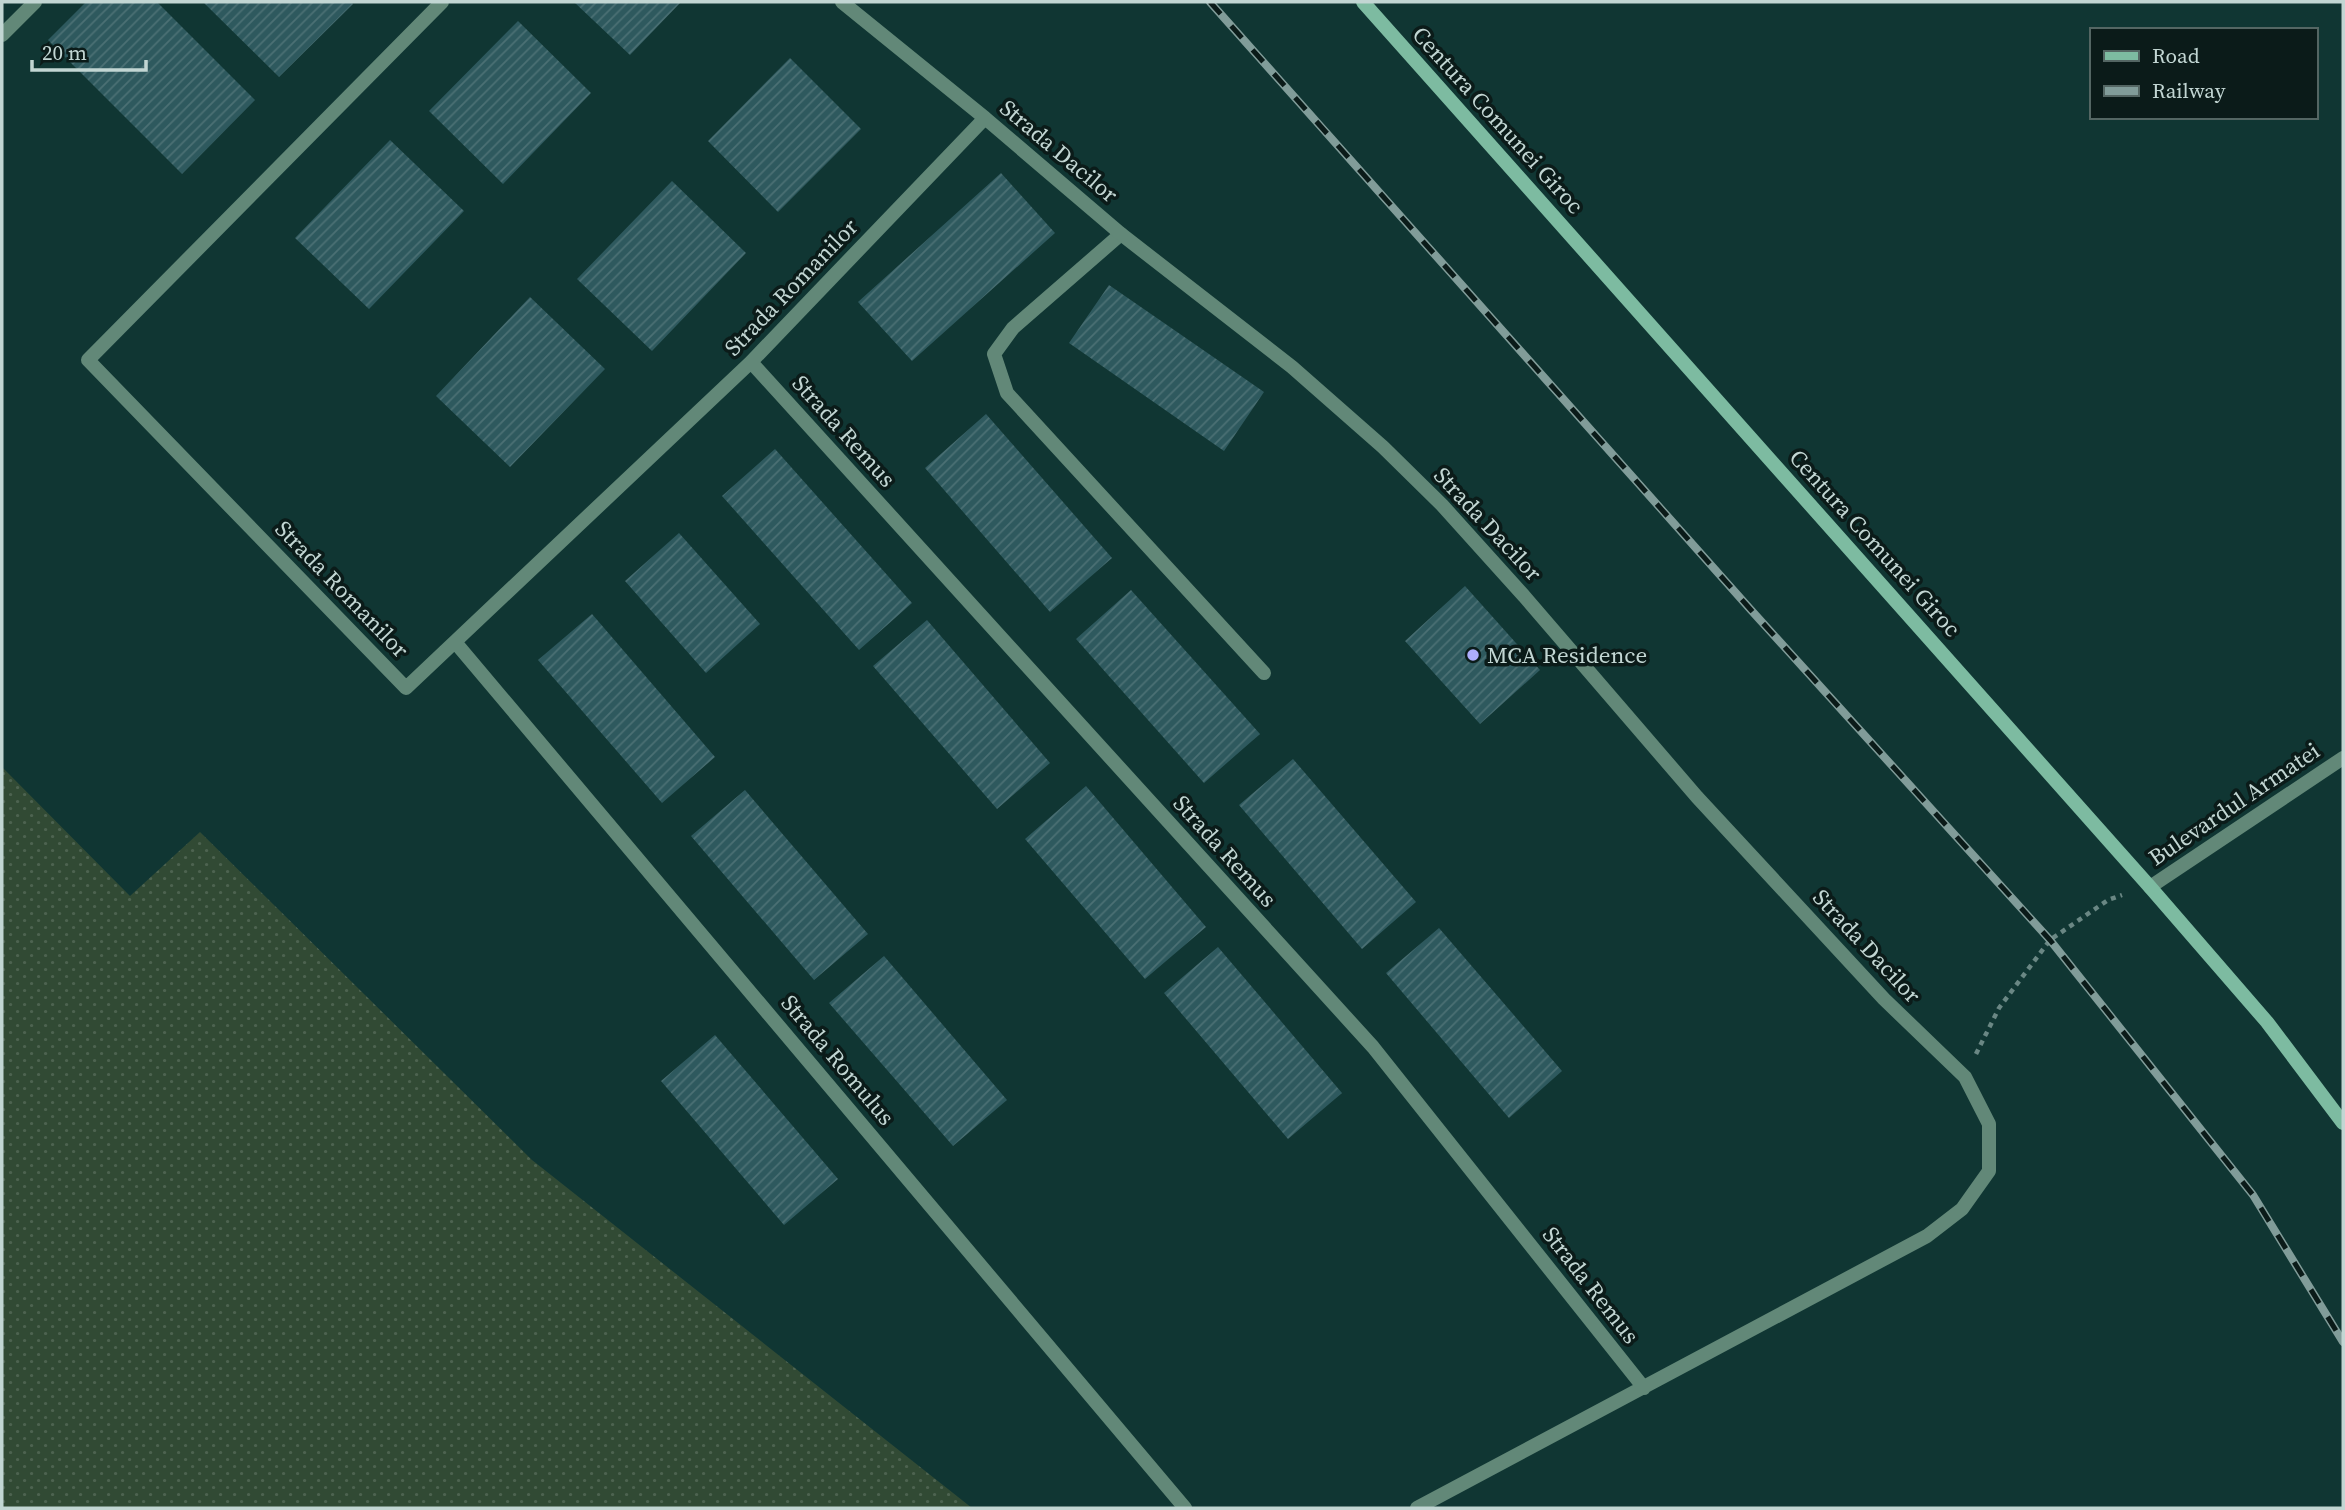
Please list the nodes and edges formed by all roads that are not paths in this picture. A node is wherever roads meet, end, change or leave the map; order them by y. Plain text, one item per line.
1 (35, 2) edge
2 (442, 2) edge
3 (842, 2) edge
4 (1363, 2) edge
5 (2, 35) edge
6 (985, 118) junction
7 (1121, 234) junction
8 (751, 362) junction
9 (455, 642) junction
10 (1264, 673) dead end
11 (2343, 758) edge
12 (2150, 887) junction
13 (2343, 1124) edge
14 (1644, 1388) junction
15 (1185, 1508) edge
16 (1417, 1508) edge

1 - 5 street
2 - 9 street, Strada Romanilor
3 - 6 street, Strada Dacilor
4 - 12 main road, Centura Comunei Giroc
6 - 7 street, Strada Dacilor
6 - 8 street, Strada Romanilor
7 - 10 street
7 - 14 street, Strada Dacilor
8 - 9 street, Strada Romanilor
8 - 14 street, Strada Remus
9 - 15 street, Strada Romulus
11 - 12 street, Bulevardul Armatei
12 - 13 main road, Centura Comunei Giroc
14 - 16 street

